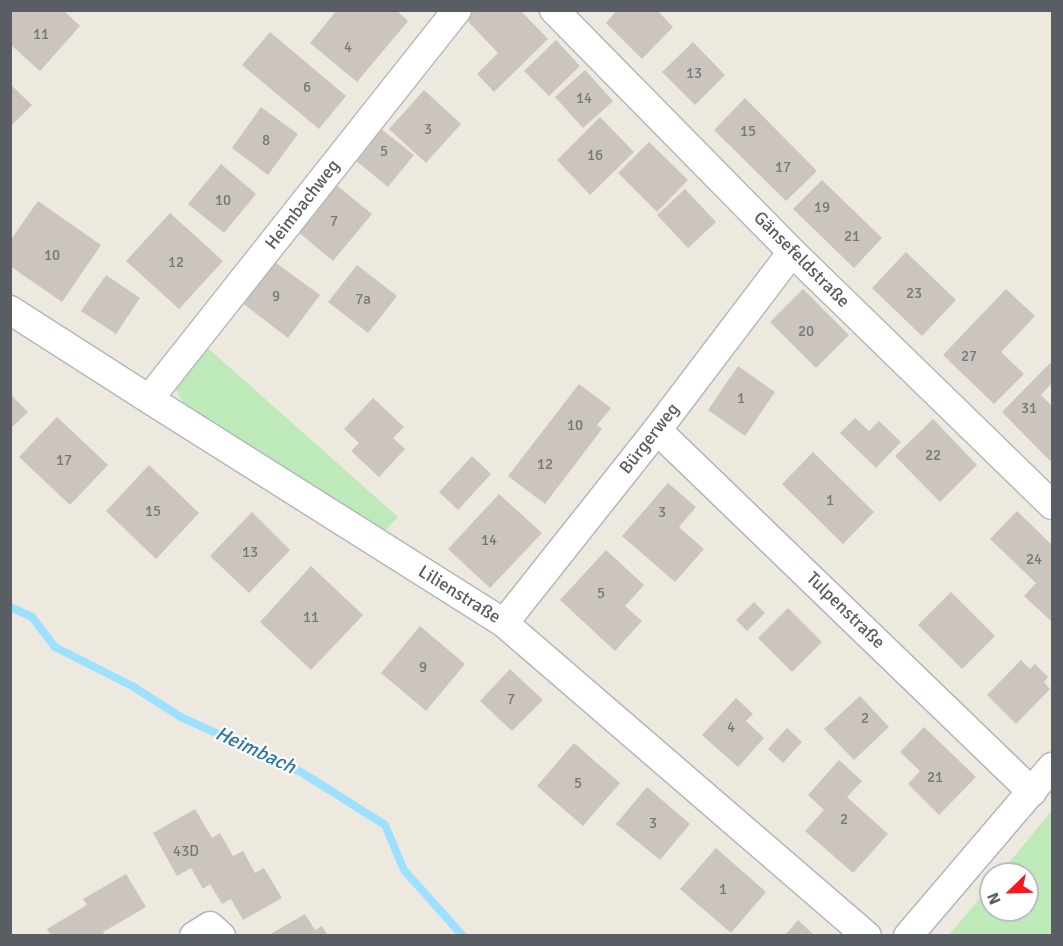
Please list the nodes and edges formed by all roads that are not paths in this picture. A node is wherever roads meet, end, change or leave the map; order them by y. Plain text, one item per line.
1 (457, 10) edge
2 (554, 10) edge
3 (792, 252) junction
4 (10, 310) edge
5 (149, 399) junction
6 (657, 430) junction
7 (1053, 505) edge
8 (504, 623) junction
9 (1053, 767) edge
10 (1032, 792) junction
11 (194, 936) edge
12 (221, 936) edge
13 (867, 936) edge
14 (908, 936) edge

1 - 5 street, Heimbachweg
2 - 3 street, Gänsefeldstraße
3 - 6 street, Bürgerweg
3 - 7 street, Gänsefeldstraße
4 - 5 street, Lilienstraße
5 - 8 street, Lilienstraße
6 - 8 street, Bürgerweg
6 - 10 street, Tulpenstraße
8 - 13 street, Lilienstraße
9 - 10 street
10 - 14 street
11 - 12 street

